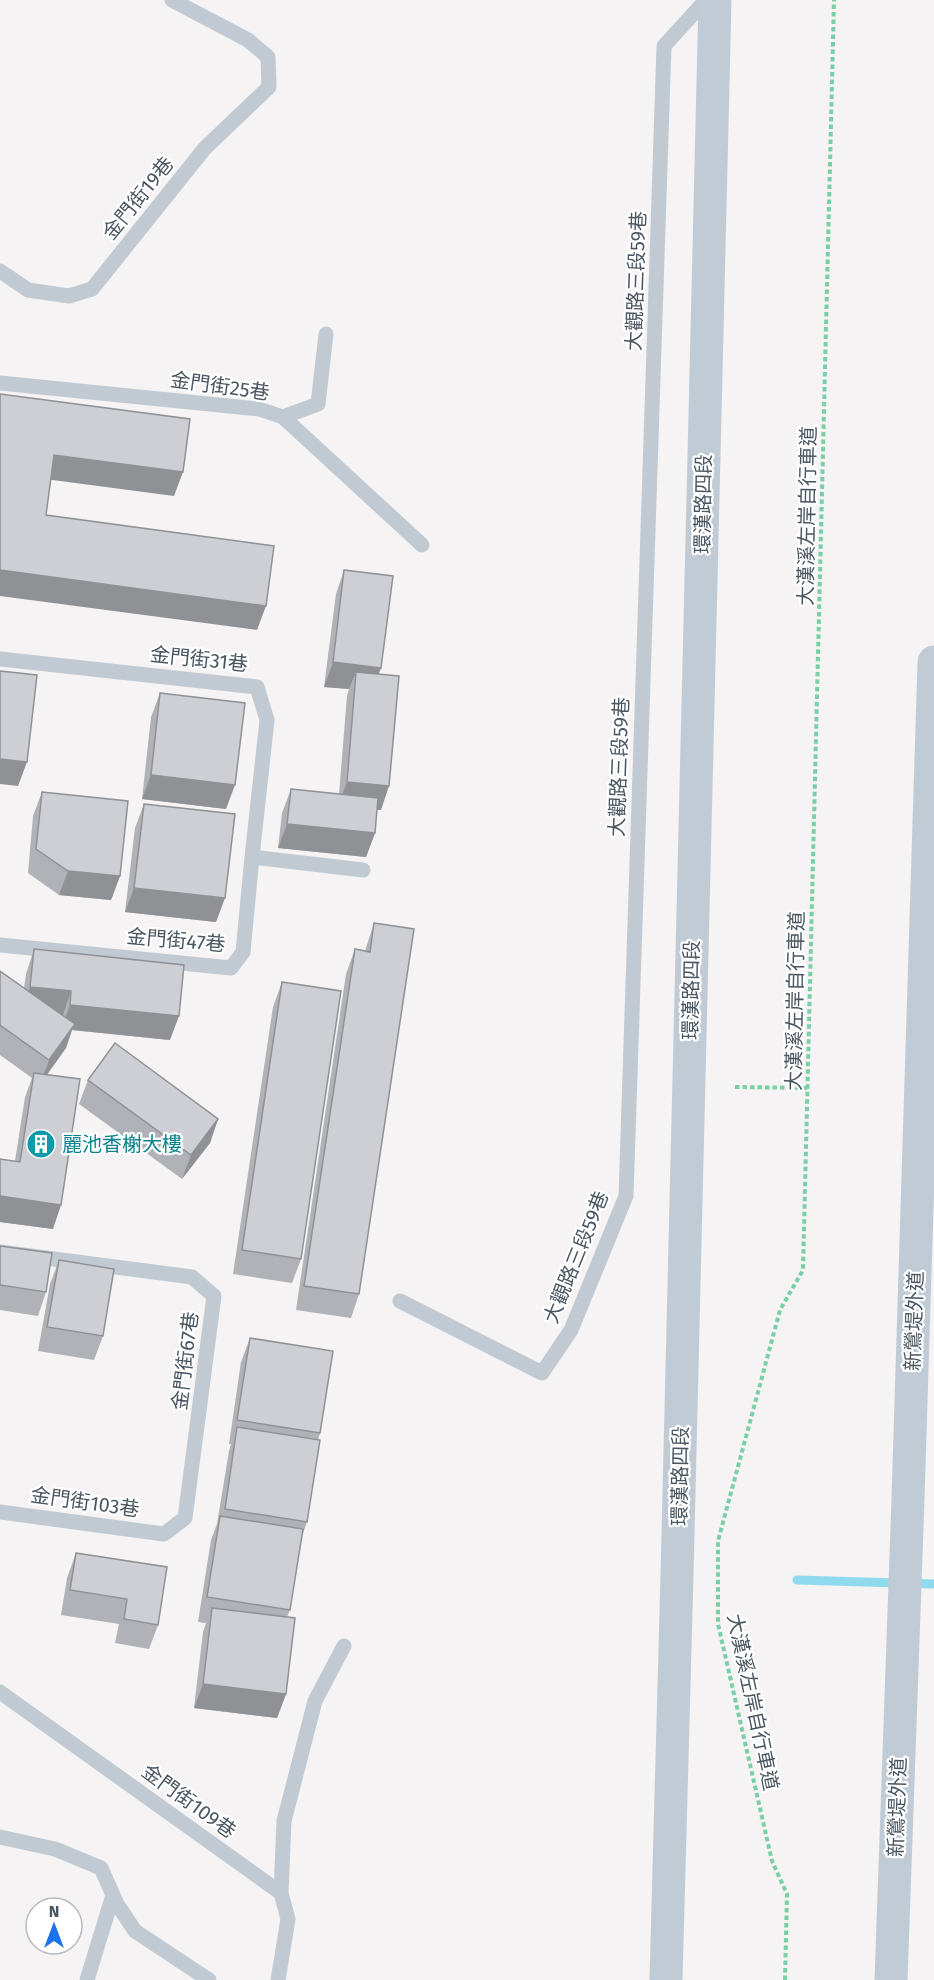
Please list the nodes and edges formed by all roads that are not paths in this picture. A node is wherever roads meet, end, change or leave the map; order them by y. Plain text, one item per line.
1 (172, 0) edge
2 (706, 0) edge
3 (715, 0) edge
4 (0, 271) edge
5 (326, 334) dead end
6 (0, 383) edge
7 (283, 417) junction
8 (422, 545) dead end
9 (0, 659) edge
10 (934, 662) edge
11 (252, 857) junction
12 (363, 870) dead end
13 (0, 945) edge
14 (0, 1252) edge
15 (400, 1300) dead end
16 (0, 1512) edge
17 (164, 1534) joint
18 (344, 1646) dead end
19 (0, 1692) edge
20 (0, 1838) edge
21 (280, 1893) junction
22 (113, 1895) junction
23 (87, 1980) edge
24 (209, 1980) edge
25 (278, 1980) edge
26 (666, 1980) edge
27 (891, 1980) edge

1 - 4 lane, 金門街19巷
2 - 15 lane, 大觀路三段59巷
3 - 26 street, 環漢路四段
5 - 7 lane
6 - 7 lane, 金門街25巷
7 - 8 lane, 金門街25巷
9 - 11 lane, 金門街31巷
10 - 27 street, 新鶯堤外道
11 - 12 lane
11 - 13 lane, 金門街47巷
14 - 17 lane, 金門街67巷
16 - 17 lane, 金門街103巷
18 - 21 lane
19 - 21 lane, 金門街109巷
20 - 22 lane
21 - 25 lane
22 - 23 lane
22 - 24 lane

